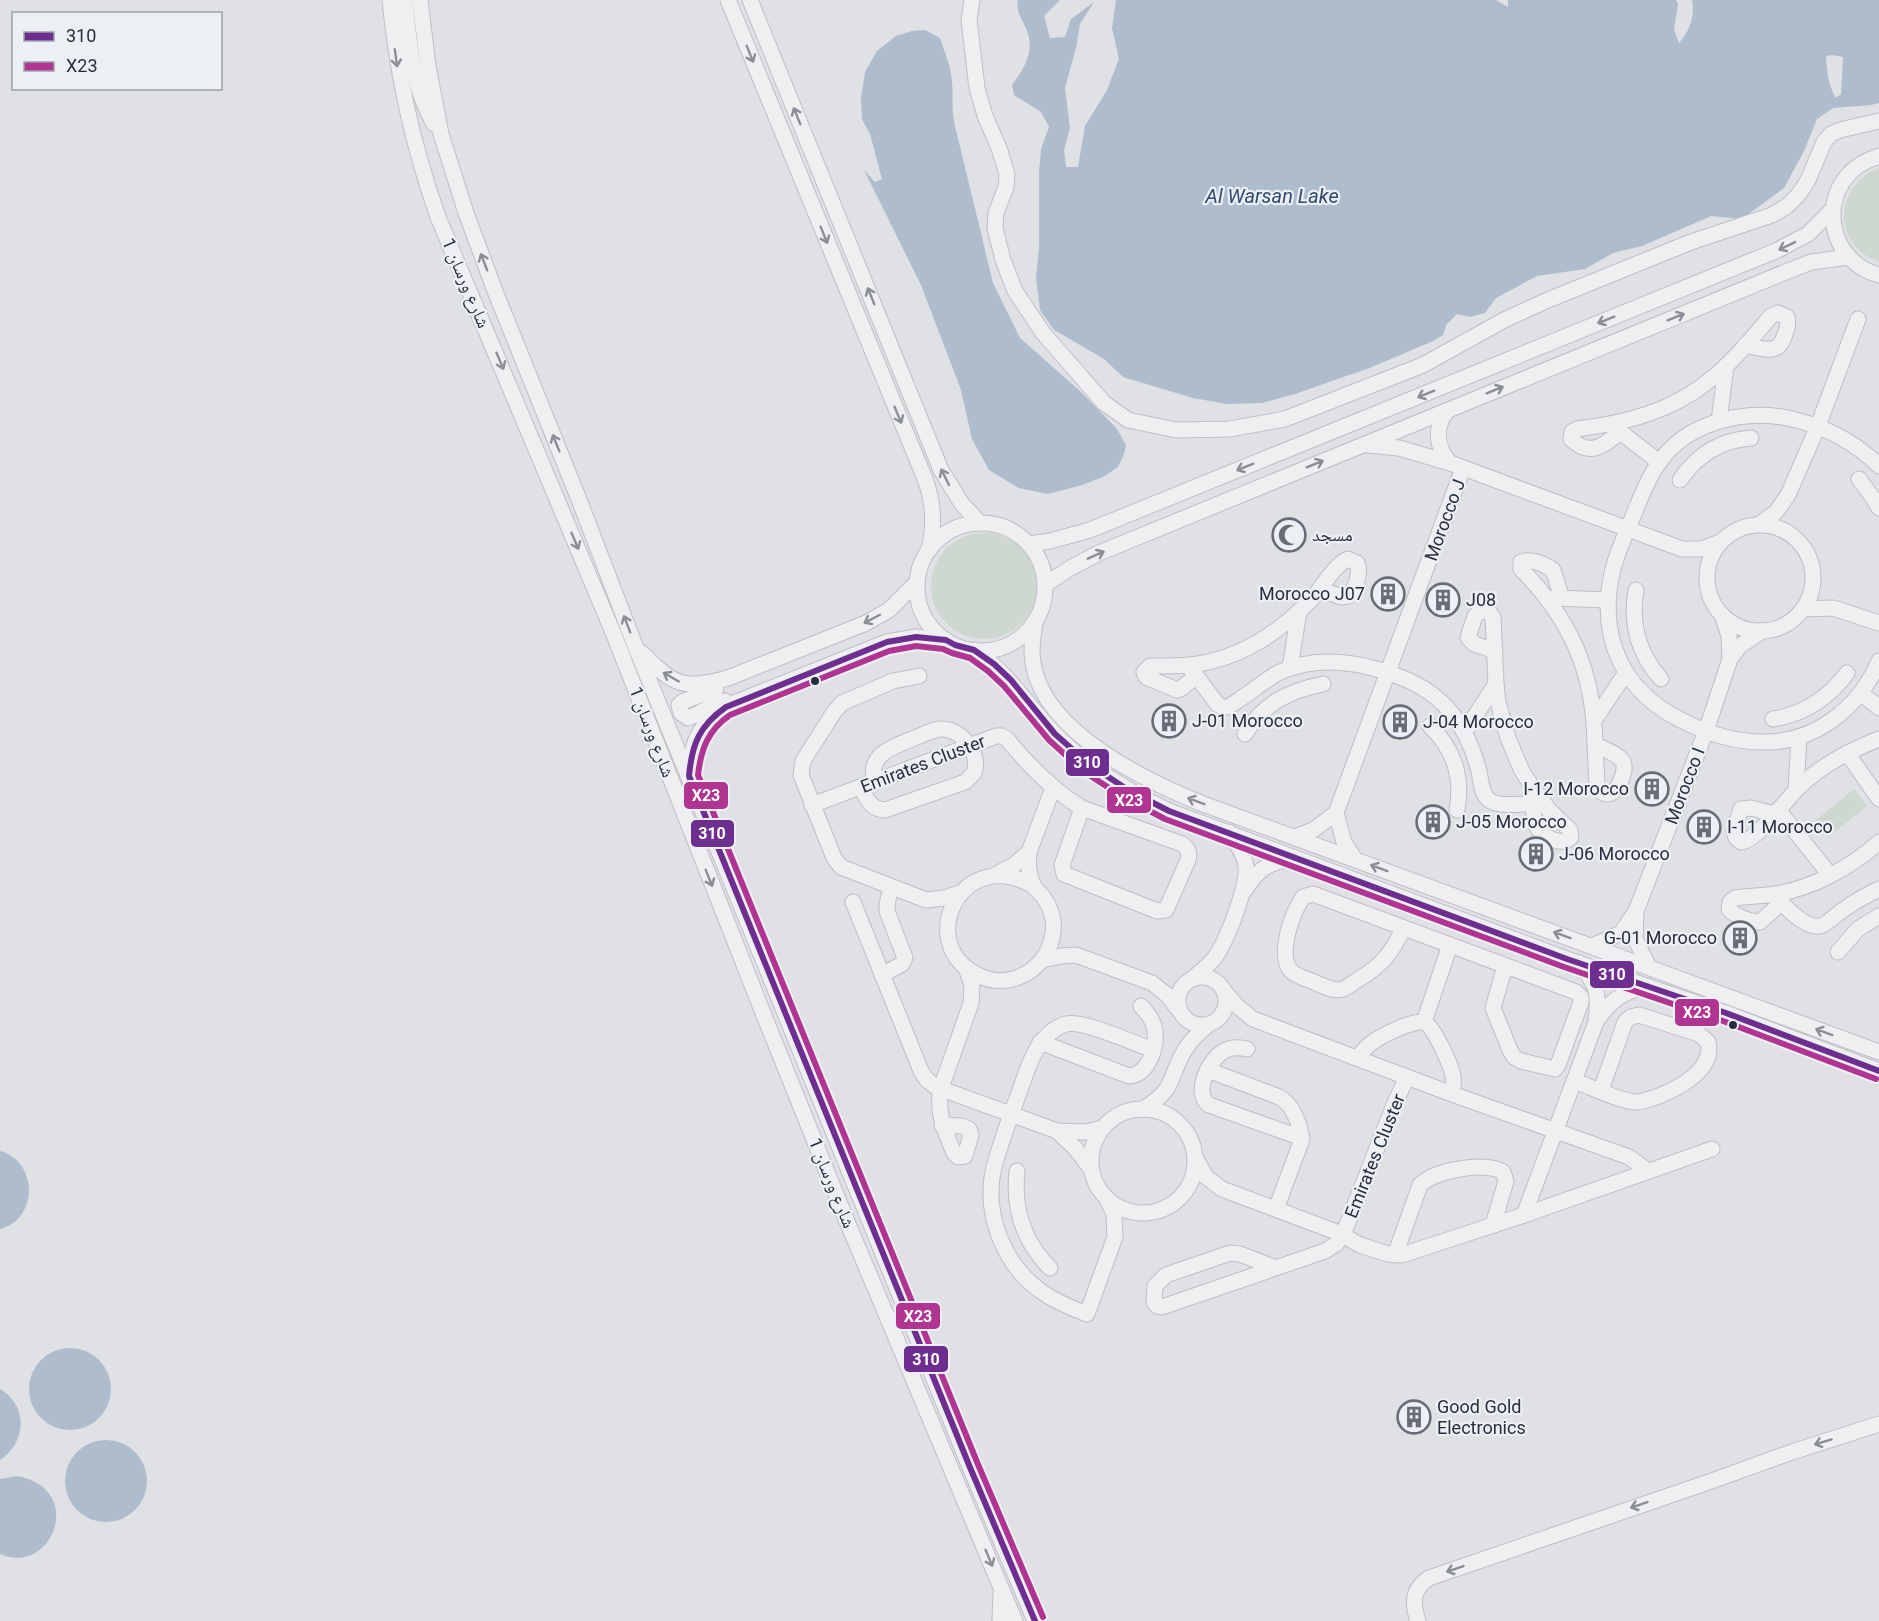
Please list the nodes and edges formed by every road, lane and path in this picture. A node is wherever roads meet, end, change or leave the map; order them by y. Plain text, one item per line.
1 (390, 0) edge
2 (405, 0) edge
3 (420, 0) edge
4 (728, 0) edge
5 (750, 0) edge
6 (972, 0) edge
7 (1879, 121) edge
8 (441, 134) junction
9 (1879, 156) edge
10 (1832, 210) junction
11 (1849, 257) junction
12 (1879, 275) edge
13 (1858, 319) dead end
14 (1745, 345) dead end
15 (1726, 366) junction
16 (1447, 411) junction
17 (1719, 421) junction
18 (1818, 426) junction
19 (1690, 434) junction
20 (1751, 438) dead end
21 (1362, 445) junction
22 (1706, 453) junction
23 (1659, 462) junction
24 (1457, 465) junction
25 (1879, 466) edge
26 (1859, 479) dead end
27 (1680, 480) dead end
28 (1788, 495) junction
29 (1879, 508) edge
30 (980, 523) junction
31 (1760, 524) junction
32 (1628, 529) junction
33 (1791, 534) junction
34 (1720, 543) junction
35 (1029, 544) junction
36 (1682, 549) junction
37 (929, 550) junction
38 (1707, 578) junction
39 (1814, 580) junction
40 (918, 582) junction
41 (1046, 584) junction
42 (1320, 590) dead end
43 (1636, 590) dead end
44 (1608, 600) junction
45 (1803, 609) junction
46 (1842, 610) junction
47 (1299, 611) junction
48 (1722, 615) junction
49 (1035, 622) junction
50 (1879, 623) edge
51 (1762, 631) junction
52 (1636, 635) junction
53 (946, 640) junction
54 (1613, 643) junction
55 (636, 648) junction
56 (974, 650) junction
57 (1495, 651) dead end
58 (1730, 659) junction
59 (1879, 662) edge
60 (758, 666) junction
61 (1290, 668) junction
62 (1389, 673) junction
63 (1847, 673) dead end
64 (1625, 674) junction
65 (919, 676) dead end
66 (1661, 678) dead end
67 (1264, 681) junction
68 (1323, 684) dead end
69 (1496, 684) junction
70 (1860, 693) junction
71 (746, 698) junction
72 (1276, 699) junction
73 (1816, 704) junction
74 (1879, 708) edge
75 (1594, 719) junction
76 (1773, 719) dead end
77 (1832, 722) junction
78 (1430, 726) dead end
79 (1465, 731) junction
80 (1706, 731) junction
81 (1245, 734) dead end
82 (1798, 737) junction
83 (1879, 739) edge
84 (1595, 744) dead end
85 (970, 747) junction
86 (1846, 753) junction
87 (1475, 758) junction
88 (1455, 765) junction
89 (689, 776) junction
90 (868, 785) junction
91 (1053, 788) junction
92 (1796, 789) junction
93 (1879, 799) edge
94 (812, 805) junction
95 (1082, 808) junction
96 (1457, 810) dead end
97 (1336, 813) junction
98 (1229, 832) junction
99 (1295, 837) junction
100 (1879, 842) edge
101 (1029, 852) junction
102 (1295, 858) junction
103 (1354, 858) junction
104 (995, 875) junction
105 (1830, 875) junction
106 (1035, 887) junction
107 (891, 888) junction
108 (1879, 888) edge
109 (960, 893) junction
110 (1242, 895) junction
111 (926, 900) junction
112 (853, 902) dead end
113 (1854, 903) junction
114 (1636, 911) junction
115 (1872, 920) edge
116 (1404, 928) junction
117 (948, 930) junction
118 (1053, 930) junction
119 (1450, 945) junction
120 (1592, 946) junction
121 (1220, 950) junction
122 (1838, 952) dead end
123 (1076, 955) junction
124 (1042, 960) junction
125 (1580, 963) junction
126 (1505, 966) junction
127 (1649, 967) junction
128 (966, 968) junction
129 (882, 975) junction
130 (1192, 979) junction
131 (1000, 981) junction
132 (1152, 983) junction
133 (1645, 986) junction
134 (1223, 989) junction
135 (971, 1003) junction
136 (1142, 1006) dead end
137 (1767, 1011) junction
138 (1181, 1013) junction
139 (1726, 1013) junction
140 (1253, 1019) junction
141 (1212, 1022) junction
142 (1424, 1022) junction
143 (1596, 1022) junction
144 (1040, 1042) junction
145 (1248, 1049) dead end
146 (1153, 1050) junction
147 (1185, 1050) junction
148 (1879, 1052) edge
149 (1358, 1058) junction
150 (1208, 1070) junction
151 (1879, 1071) edge
152 (1407, 1077) junction
153 (1574, 1081) junction
154 (1172, 1083) junction
155 (941, 1088) junction
156 (1601, 1090) junction
157 (1452, 1094) junction
158 (1143, 1109) junction
159 (1011, 1114) junction
160 (1178, 1122) junction
161 (942, 1125) dead end
162 (1103, 1128) junction
163 (1556, 1130) junction
164 (1057, 1131) junction
165 (1302, 1138) junction
166 (1712, 1149) dead end
167 (1196, 1159) junction
168 (1091, 1169) junction
169 (1017, 1171) dead end
170 (1648, 1171) junction
171 (1222, 1189) junction
172 (1180, 1199) junction
173 (1108, 1201) junction
174 (1276, 1209) junction
175 (1146, 1214) junction
176 (1524, 1215) junction
177 (1020, 1221) junction
178 (1493, 1225) junction
179 (997, 1229) junction
180 (1343, 1235) junction
181 (1115, 1237) junction
182 (1395, 1255) junction
183 (1050, 1268) dead end
184 (1276, 1268) junction
185 (1879, 1424) edge
186 (1000, 1585) junction
187 (1000, 1621) edge
188 (1015, 1621) edge
189 (1035, 1621) edge
190 (1418, 1621) edge

1 -> 186 street, شارع ورسان 1
2 - 8 street
3 - 8 street, شارع ورسان 1
4 -> 37 street
30 -> 5 street
6 - 7 street
55 -> 8 street, شارع ورسان 1
9 - 10 street
10 - 11 street
10 -> 35 street
11 - 12 street
16 -> 11 street
13 - 18 street
14 - 15 street
15 - 17 street
15 - 23 street
16 - 21 street
16 - 24 street
17 - 18 street
17 - 19 street
18 - 25 street
18 - 28 street
19 - 22 street
19 - 23 street
20 - 22 street
21 - 24 street
41 -> 21 street
22 - 27 street
23 - 32 street
24 - 32 street
24 - 62 street, Morocco J
26 - 29 street
28 - 31 street
28 - 33 street
30 - 35 street
30 - 37 street
31 - 33 street
31 - 34 street
32 - 36 street
32 - 44 street
33 - 39 street
34 - 36 street
34 - 38 street
35 - 41 street
36 - 38 street
37 - 40 street
38 - 48 street
39 - 45 street
39 - 46 street
40 - 53 street
40 -> 60 street
41 - 49 street
42 - 47 street
43 - 52 street
44 - 54 street
44 - 75 street
45 - 46 street
45 - 51 street
46 - 50 street
47 - 61 street
47 - 67 street
48 - 51 street
48 - 58 street, Morocco I
49 - 56 street
99 -> 49 street
51 - 58 street, Morocco I
52 - 54 street
52 - 66 street
53 - 56 street
53 - 71 street
54 - 64 street
60 -> 55 street
55 - 89 street, شارع ورسان 1
56 - 98 street
57 - 69 street
58 - 80 street, Morocco I
59 - 70 street
60 - 71 street
61 - 62 street
61 - 67 street
62 - 79 street
62 - 97 street, Morocco J
63 - 73 street
64 - 75 street
64 - 80 street
65 - 94 street
67 - 72 street
68 - 72 street
69 - 79 street
69 - 87 street
70 - 74 street
70 - 77 street
71 - 89 street
72 - 81 street
73 - 76 street
73 - 77 street
75 - 84 street
77 - 82 street
78 - 88 street
79 - 87 street
80 - 82 street
80 - 114 street, Morocco I
82 - 92 street
83 - 86 street
85 - 90 street, Emirates Cluster
85 - 90 street
85 - 90 street
85 - 91 street, Emirates Cluster
86 - 92 street
86 - 93 street
87 - 88 street
88 - 96 street
89 - 189 street, شارع ورسان 1
90 - 94 street, Emirates Cluster
91 - 95 street
91 - 101 street
92 - 105 street
94 - 107 street
95 - 95 street
97 - 99 street
97 - 103 street
98 - 102 street
98 - 110 street
99 - 103 street
100 - 105 street
101 - 104 street
101 - 106 street
102 - 110 street
102 - 125 street
120 -> 103 street
104 - 106 street
104 - 109 street
105 - 113 street
106 - 118 street
107 - 111 street
107 - 129 street
108 - 113 street
109 - 111 street
109 - 117 street
110 - 121 street
111 - 117 street
112 - 129 street
113 - 115 street
114 - 120 street, Morocco I
114 - 127 street, Morocco I
115 - 122 street
116 - 116 street
116 - 119 street
117 - 128 street
118 - 123 street
118 - 124 street
119 - 126 street
119 - 142 street
120 - 127 street
121 - 130 street
121 - 134 street
123 - 124 street
123 - 132 street
124 - 131 street
125 - 133 street
125 - 143 street
126 - 126 street
127 - 137 street
128 - 131 street
128 - 135 street
129 - 155 street
130 - 132 street
130 - 134 street
130 - 138 street
131 - 135 street
132 - 138 street
133 - 139 street
133 - 143 street
134 - 140 street, Emirates Cluster
134 - 141 street
135 - 155 street
136 - 146 street
137 - 139 street
148 -> 137 street
138 - 141 street
138 - 147 street
139 - 151 street
140 - 141 street, Emirates Cluster
140 - 149 street, Emirates Cluster
141 - 147 street
142 - 149 street
142 - 157 street
143 - 153 street
144 - 146 street
144 - 146 street
144 - 159 street
145 - 150 street
147 - 154 street
149 - 152 street, Emirates Cluster
150 - 165 street
150 - 165 street
152 - 157 street, Emirates Cluster
152 - 180 street, Emirates Cluster
153 - 156 street
153 - 163 street
154 - 158 street
154 - 160 street, Emirates Cluster
155 - 159 street
155 - 161 street
156 - 156 street
157 - 163 street, Emirates Cluster
158 - 160 street
158 - 162 street
159 - 164 street
159 - 179 street
160 - 167 street, Emirates Cluster
162 - 164 street
162 - 168 street
163 - 170 street, Emirates Cluster
163 - 176 street
164 - 168 street
165 - 174 street
166 - 170 street, Emirates Cluster
167 - 171 street, Emirates Cluster
167 - 172 street
168 - 173 street
169 - 177 street
170 - 176 street, Emirates Cluster
171 - 172 street, Emirates Cluster
171 - 174 street, Emirates Cluster
172 - 175 street, Emirates Cluster
173 - 175 street
173 - 181 street
174 - 180 street, Emirates Cluster
175 - 181 street, Emirates Cluster
176 - 178 street, Emirates Cluster
177 - 179 street
177 - 183 street
178 - 182 street, Emirates Cluster
178 - 182 street
179 - 181 street
180 - 182 street, Emirates Cluster
180 - 184 street
184 - 184 street
185 -> 190 street
186 - 187 street
186 - 188 street, شارع ورسان 1

